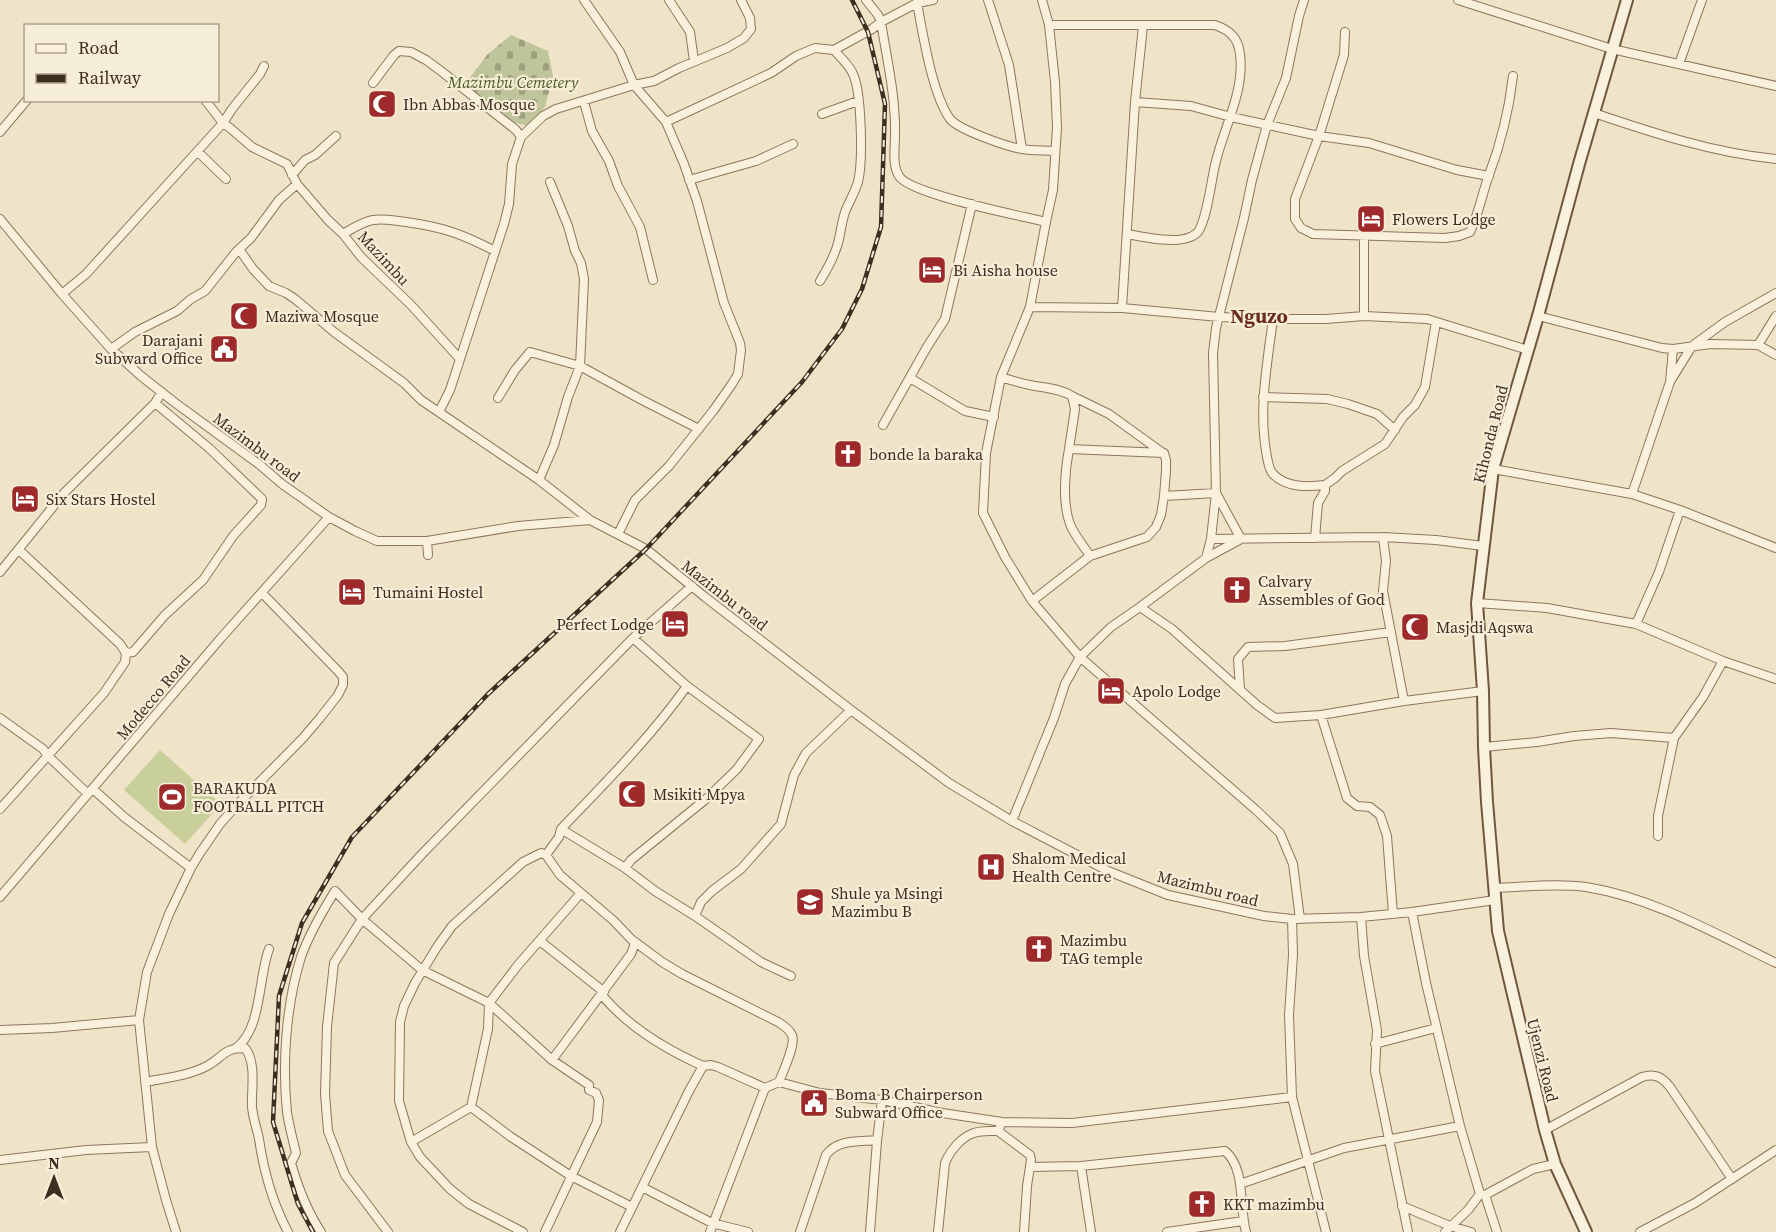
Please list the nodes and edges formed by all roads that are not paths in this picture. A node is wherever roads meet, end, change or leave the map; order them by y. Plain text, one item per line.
1 (584, 0) edge
2 (669, 0) edge
3 (741, 0) edge
4 (866, 0) edge
5 (933, 0) edge
6 (988, 0) edge
7 (1042, 0) edge
8 (1304, 0) edge
9 (1458, 0) edge
10 (1627, 0) edge
11 (1702, 0) edge
12 (918, 3) junction
13 (881, 22) junction
14 (1049, 26) junction
15 (1143, 26) junction
16 (1345, 32) dead end
17 (1612, 49) junction
18 (834, 50) junction
19 (694, 61) junction
20 (1679, 64) junction
21 (264, 66) dead end
22 (1513, 76) dead end
23 (373, 83) dead end
24 (634, 86) junction
25 (1776, 86) edge
26 (858, 101) junction
27 (25, 102) edge
28 (207, 102) edge
29 (584, 102) junction
30 (1135, 102) junction
31 (1594, 113) junction
32 (822, 114) dead end
33 (1231, 117) junction
34 (666, 122) junction
35 (223, 123) junction
36 (1267, 125) junction
37 (0, 132) edge
38 (336, 136) dead end
39 (1319, 136) junction
40 (521, 137) junction
41 (793, 144) dead end
42 (1022, 149) junction
43 (1055, 151) junction
44 (198, 152) junction
45 (1776, 159) edge
46 (292, 175) junction
47 (1488, 176) junction
48 (226, 179) dead end
49 (689, 180) junction
50 (550, 182) dead end
51 (297, 184) junction
52 (972, 204) junction
53 (0, 219) edge
54 (1046, 222) junction
55 (344, 234) junction
56 (1127, 234) junction
57 (1364, 236) junction
58 (239, 249) junction
59 (495, 251) junction
60 (653, 280) dead end
61 (820, 281) dead end
62 (1776, 293) edge
63 (62, 294) junction
64 (1030, 307) junction
65 (1122, 308) junction
66 (1364, 316) junction
67 (1538, 316) junction
68 (1776, 316) edge
69 (1219, 317) junction
70 (1273, 319) junction
71 (1436, 322) junction
72 (1758, 345) junction
73 (1692, 346) junction
74 (111, 349) junction
75 (1673, 349) junction
76 (1528, 350) junction
77 (1776, 355) edge
78 (459, 358) junction
79 (580, 366) junction
80 (1001, 377) junction
81 (910, 378) junction
82 (1670, 382) junction
83 (162, 392) junction
84 (1072, 396) junction
85 (1263, 397) junction
86 (498, 398) dead end
87 (155, 403) junction
88 (439, 412) junction
89 (994, 417) junction
90 (883, 425) dead end
91 (699, 429) junction
92 (1395, 430) junction
93 (1069, 449) junction
94 (1164, 453) junction
95 (1493, 469) junction
96 (539, 480) junction
97 (1325, 485) junction
98 (1216, 493) junction
99 (1632, 494) junction
100 (1164, 496) junction
101 (1680, 510) junction
102 (329, 517) junction
103 (590, 520) junction
104 (618, 534) junction
105 (1383, 537) junction
106 (1315, 538) junction
107 (1211, 539) junction
108 (1242, 539) junction
109 (427, 541) junction
110 (1484, 546) junction
111 (1776, 548) edge
112 (19, 550) junction
113 (429, 555) dead end
114 (1090, 556) junction
115 (1206, 558) junction
116 (0, 572) edge
117 (692, 586) junction
118 (262, 593) junction
119 (1032, 602) junction
120 (1477, 603) junction
121 (1140, 608) junction
122 (1636, 624) junction
123 (1391, 632) junction
124 (633, 638) junction
125 (126, 653) junction
126 (1080, 657) junction
127 (1723, 661) junction
128 (1776, 679) edge
129 (687, 686) junction
130 (1240, 689) junction
131 (1483, 692) junction
132 (1404, 701) junction
133 (851, 710) junction
134 (1321, 715) junction
135 (0, 718) edge
136 (1674, 738) junction
137 (1484, 747) junction
138 (47, 755) junction
139 (91, 791) junction
140 (0, 809) edge
141 (1012, 821) junction
142 (561, 829) junction
143 (1658, 836) dead end
144 (546, 855) junction
145 (191, 868) junction
146 (625, 868) junction
147 (581, 893) junction
148 (1494, 894) junction
149 (0, 897) edge
150 (1412, 912) junction
151 (1393, 914) junction
152 (695, 916) junction
153 (1361, 917) junction
154 (362, 919) junction
155 (1296, 919) junction
156 (631, 939) junction
157 (540, 941) junction
158 (268, 949) dead end
159 (1776, 963) edge
160 (422, 970) junction
161 (791, 976) dead end
162 (602, 994) junction
163 (489, 1003) junction
164 (139, 1020) junction
165 (1436, 1028) junction
166 (0, 1030) edge
167 (1375, 1044) junction
168 (236, 1048) junction
169 (552, 1060) junction
170 (703, 1066) junction
171 (779, 1082) junction
172 (145, 1083) junction
173 (765, 1089) junction
174 (1292, 1097) junction
175 (882, 1100) junction
176 (471, 1107) junction
177 (966, 1116) junction
178 (983, 1119) junction
179 (1002, 1122) junction
180 (1460, 1126) junction
181 (1545, 1130) junction
182 (999, 1131) junction
183 (974, 1133) junction
184 (1390, 1139) junction
185 (877, 1140) junction
186 (411, 1142) junction
187 (152, 1147) junction
188 (1776, 1150) edge
189 (0, 1160) edge
190 (1309, 1161) junction
191 (1555, 1164) junction
192 (1081, 1166) junction
193 (1030, 1167) junction
194 (571, 1176) junction
195 (1732, 1179) junction
196 (1240, 1185) junction
197 (642, 1187) junction
198 (1482, 1194) junction
199 (1402, 1206) junction
200 (633, 1207) junction
201 (1243, 1221) junction
202 (711, 1228) edge
203 (1447, 1229) edge
204 (1459, 1230) edge
205 (176, 1232) edge
206 (288, 1232) edge
207 (321, 1232) edge
208 (388, 1232) edge
209 (524, 1232) edge
210 (545, 1232) edge
211 (620, 1232) edge
212 (748, 1232) edge
213 (800, 1232) edge
214 (870, 1232) edge
215 (938, 1232) edge
216 (1024, 1232) edge
217 (1091, 1232) edge
218 (1167, 1232) edge
219 (1246, 1232) edge
220 (1326, 1232) edge
221 (1408, 1232) edge
222 (1471, 1232) edge
223 (1497, 1232) edge
224 (1586, 1232) edge
225 (1640, 1232) edge

1 - 24 street
2 - 19 street
3 - 19 street
4 - 13 street
5 - 12 street
6 - 42 street
7 - 14 street
8 - 36 street
9 - 17 street
10 - 17 street, Kihonda Road
11 - 20 street
12 - 13 street
12 - 42 street
13 - 18 street
13 - 52 street
14 - 15 street
14 - 43 street
15 - 30 street
15 - 33 street
16 - 39 street
17 - 20 street
17 - 31 street, Kihonda Road
18 - 26 street
18 - 34 street
19 - 24 street
20 - 25 street
21 - 35 street
22 - 47 street
23 - 40 street
24 - 29 street
24 - 34 street
26 - 32 street
26 - 61 street
27 - 37 street
28 - 35 street
29 - 40 street
29 - 60 street
30 - 33 street
30 - 56 street
31 - 45 street
31 - 67 street, Kihonda Road
33 - 36 street
33 - 56 street
34 - 49 street
35 - 44 street
35 - 46 street, Mazimbu
36 - 39 street
36 - 69 street
38 - 46 street
39 - 47 street
39 - 57 street
40 - 59 street
41 - 49 street
42 - 43 street
43 - 54 street
44 - 48 street
44 - 63 street
46 - 51 street, Mazimbu
47 - 57 street
49 - 91 street
50 - 79 street
51 - 55 street, Mazimbu
51 - 58 street
52 - 54 street
52 - 81 street
53 - 63 street, Mazimbu road
54 - 64 street
55 - 59 street
55 - 78 street, Mazimbu
56 - 65 street
57 - 66 street
58 - 74 street
58 - 88 street
59 - 78 street
62 - 73 street
63 - 74 street, Mazimbu road
64 - 65 street
64 - 80 street
65 - 69 street
66 - 70 street
66 - 71 street
67 - 75 street
67 - 76 street, Kihonda Road
68 - 72 street
69 - 70 street
69 - 98 street
70 - 85 street
71 - 76 street
71 - 92 street
72 - 73 street
72 - 77 street
73 - 75 street
73 - 82 street
74 - 83 street, Mazimbu road
75 - 82 street
76 - 95 street, Kihonda Road
78 - 88 street
79 - 86 street
79 - 91 street
79 - 96 street
80 - 84 street
80 - 89 street
81 - 89 street
81 - 90 street
82 - 99 street
83 - 87 street
83 - 102 street, Mazimbu road
84 - 93 street
84 - 94 street
85 - 92 street
85 - 97 street
87 - 112 street
87 - 125 street
88 - 96 street
89 - 119 street
91 - 104 street
92 - 97 street
93 - 94 street
93 - 114 street
94 - 100 street
95 - 99 street
95 - 110 street, Kihonda Road
96 - 103 street
97 - 106 street
98 - 100 street
98 - 107 street
98 - 108 street
99 - 101 street
100 - 114 street
101 - 111 street
101 - 122 street
102 - 109 street, Mazimbu road
102 - 118 street, Modecco Road
103 - 104 street, Mazimbu road
103 - 109 street, Mazimbu road
104 - 117 street, Mazimbu road
105 - 106 street
105 - 110 street
105 - 123 street
106 - 108 street
107 - 108 street
107 - 115 street
108 - 115 street
109 - 113 street
110 - 120 street, Kihonda Road
112 - 116 street
112 - 125 street
114 - 119 street
115 - 121 street
117 - 124 street
117 - 133 street, Mazimbu road
118 - 139 street, Modecco Road
118 - 145 street
119 - 126 street
120 - 122 street
120 - 131 street, Kihonda Road
121 - 126 street
121 - 130 street
122 - 127 street
123 - 130 street
123 - 132 street
124 - 129 street
124 - 154 street
125 - 138 street
126 - 141 street
126 - 155 street
127 - 128 street
127 - 136 street
129 - 142 street
129 - 146 street
130 - 134 street
131 - 132 street
131 - 137 street, Kihonda Road
132 - 134 street
133 - 141 street, Mazimbu road
133 - 152 street
134 - 151 street
135 - 138 street
136 - 137 street
136 - 143 street
137 - 148 street, Kihonda Road
138 - 139 street
138 - 140 street
139 - 145 street
139 - 149 street, Modecco Road
141 - 155 street, Mazimbu road
142 - 144 street
142 - 146 street
144 - 147 street
144 - 160 street
145 - 164 street
146 - 152 street
147 - 156 street
147 - 157 street
148 - 150 street, Mazimbu road
148 - 159 street, Mazimbu road
148 - 181 street, Ujenzi Road
150 - 151 street, Mazimbu road
150 - 165 street
151 - 153 street, Mazimbu road
152 - 161 street
153 - 155 street, Mazimbu road
153 - 167 street
154 - 160 street
154 - 207 street
154 - 208 street
155 - 174 street
156 - 162 street
156 - 171 street
157 - 162 street
157 - 163 street
158 - 168 street
160 - 163 street
160 - 186 street
162 - 169 street
162 - 170 street
163 - 169 street
163 - 176 street
164 - 166 street
164 - 172 street
165 - 167 street
165 - 180 street
167 - 184 street
168 - 172 street
168 - 206 street
169 - 194 street
170 - 173 street
170 - 197 street
171 - 173 street
171 - 175 street
172 - 187 street
173 - 202 street
174 - 179 street
174 - 190 street
175 - 177 street
175 - 185 street
176 - 186 street
176 - 194 street
177 - 178 street
177 - 183 street
178 - 179 street
178 - 183 street
179 - 182 street
180 - 184 street
180 - 198 street
181 - 191 street, Ujenzi Road
181 - 195 street
182 - 183 street
182 - 193 street
183 - 215 street
184 - 190 street
184 - 199 street
185 - 213 street
185 - 214 street
186 - 209 street
187 - 189 street
187 - 205 street
188 - 195 street
190 - 196 street
190 - 220 street
191 - 198 street
191 - 224 street, Ujenzi Road
192 - 193 street
192 - 196 street
192 - 217 street
193 - 216 street
194 - 200 street
194 - 210 street
195 - 225 street
196 - 201 street
197 - 200 street
197 - 202 street
198 - 203 street
198 - 223 street
199 - 203 street
199 - 221 street
200 - 211 street
201 - 218 street
201 - 219 street
202 - 212 street
203 - 204 street
204 - 222 street

